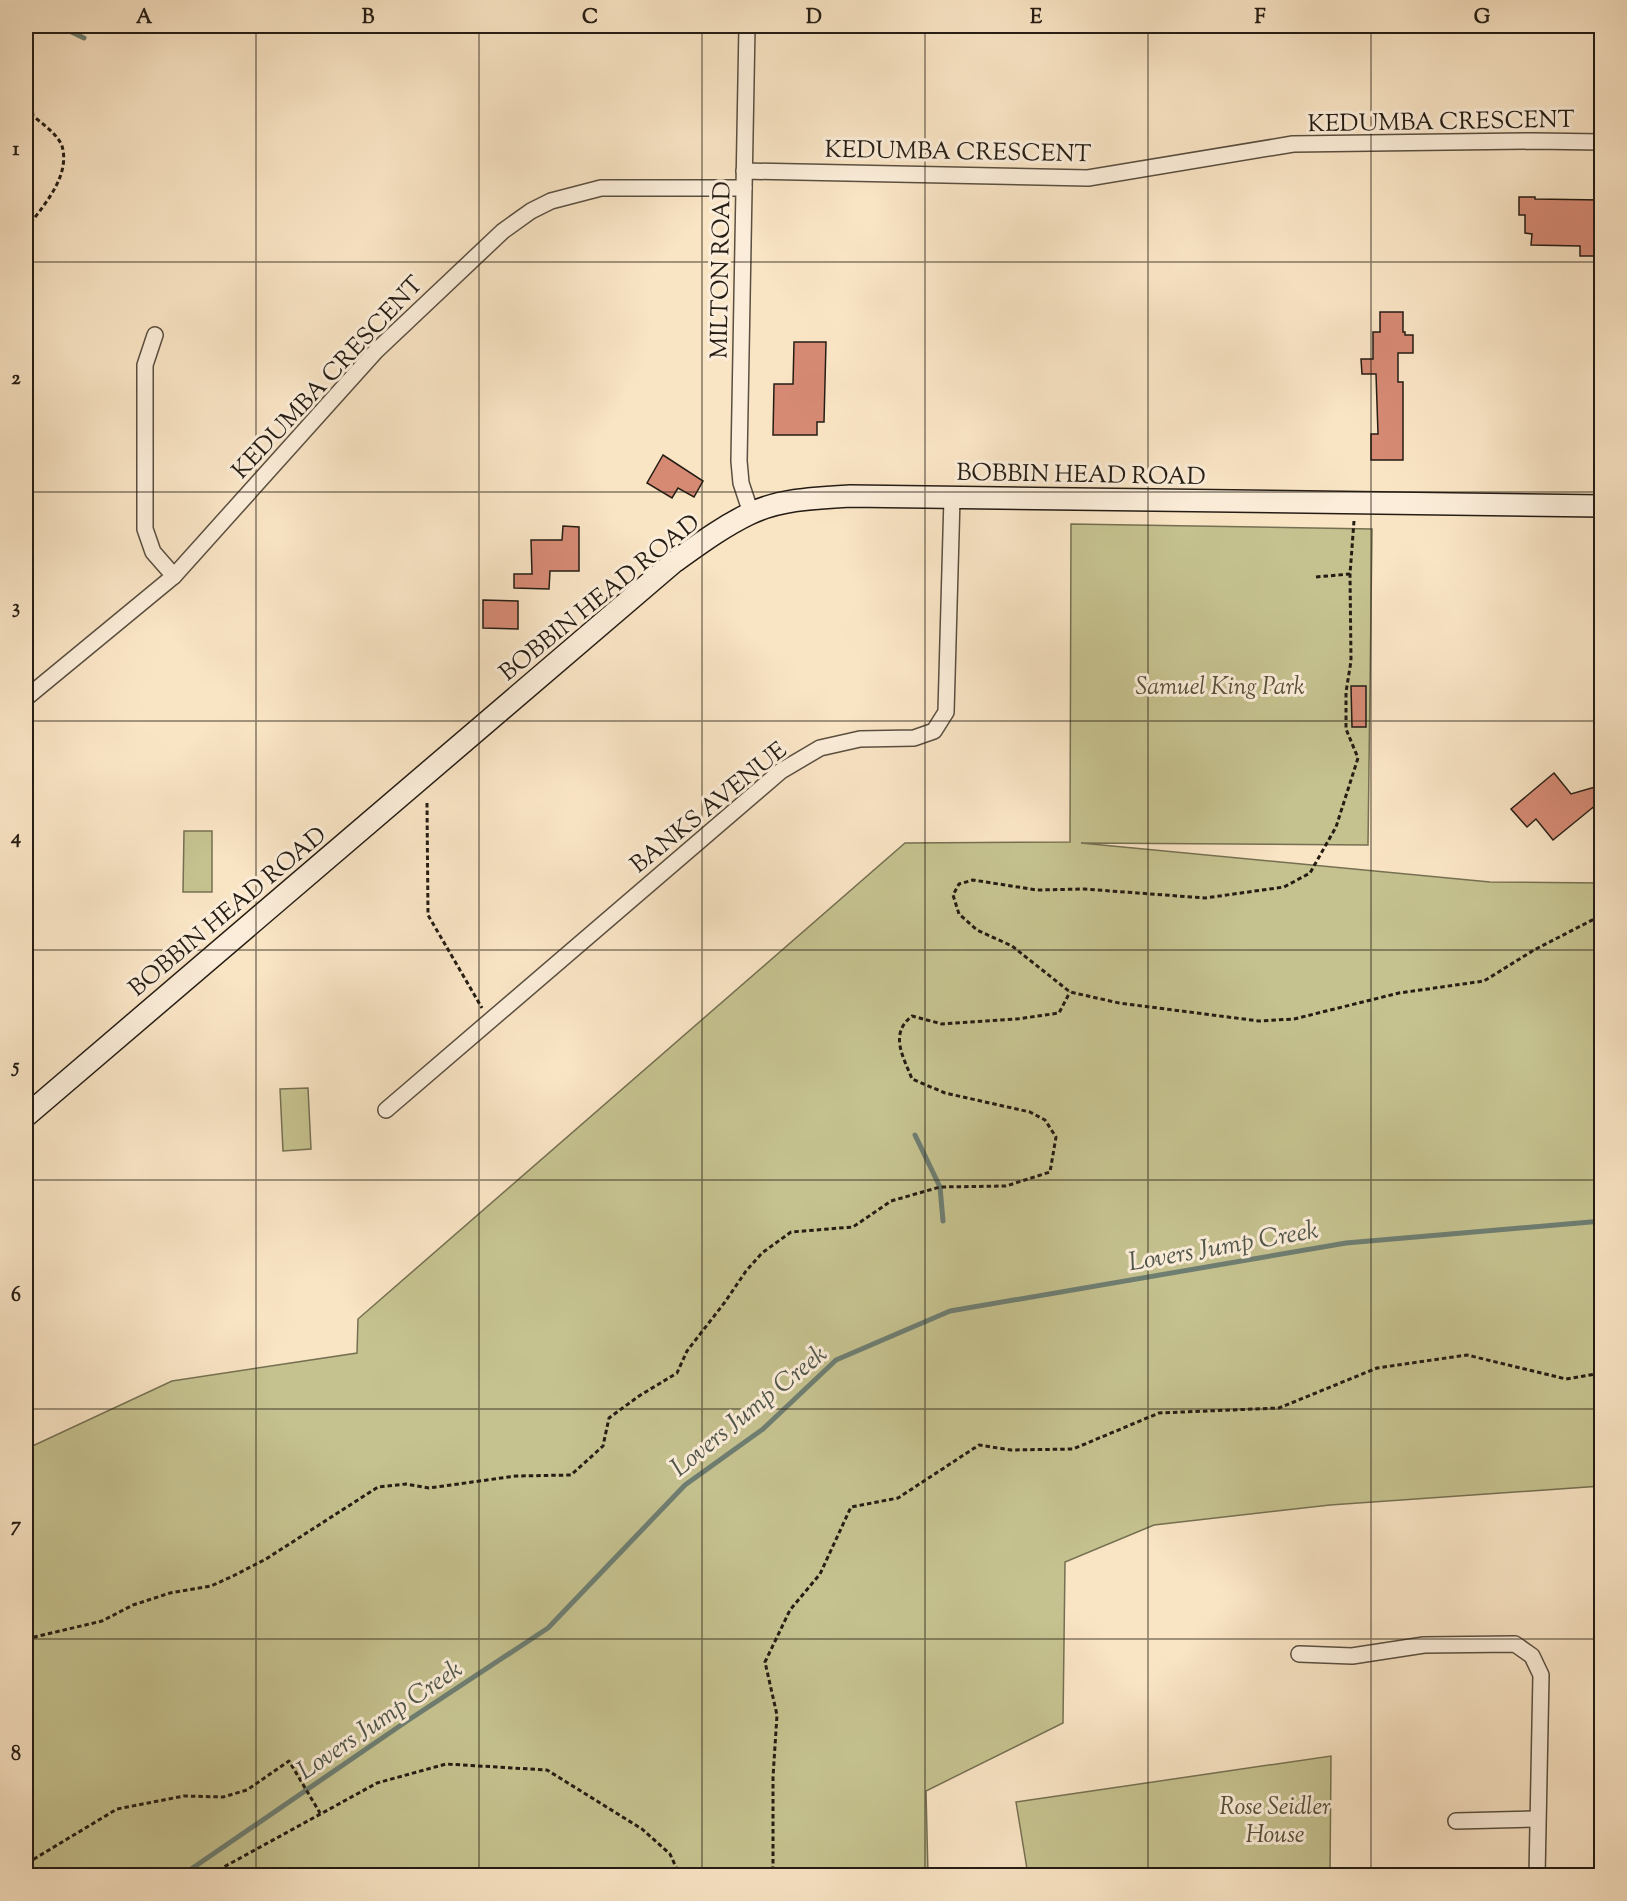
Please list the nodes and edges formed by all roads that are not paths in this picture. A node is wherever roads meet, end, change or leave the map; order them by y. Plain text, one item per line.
1 (747, 26) edge
2 (1602, 142) edge
3 (744, 171) junction
4 (744, 188) junction
5 (155, 335) dead end
6 (952, 498) junction
7 (1602, 506) edge
8 (751, 513) junction
9 (174, 576) junction
10 (26, 698) edge
11 (386, 1110) dead end
12 (26, 1116) edge
13 (1299, 1654) dead end
14 (1538, 1819) junction
15 (1456, 1821) dead end
16 (1537, 1875) edge

1 - 3 street, MILTON ROAD
2 - 3 street, KEDUMBA CRESCENT
3 - 4 street, MILTON ROAD
4 - 8 street, MILTON ROAD
4 - 9 street, KEDUMBA CRESCENT
5 - 9 street
6 - 7 main road, BOBBIN HEAD ROAD
6 - 8 main road, BOBBIN HEAD ROAD
6 - 11 street, BANKS AVENUE
8 - 12 main road, BOBBIN HEAD ROAD
9 - 10 street, KEDUMBA CRESCENT
13 - 14 street
14 - 15 street
14 - 16 street

